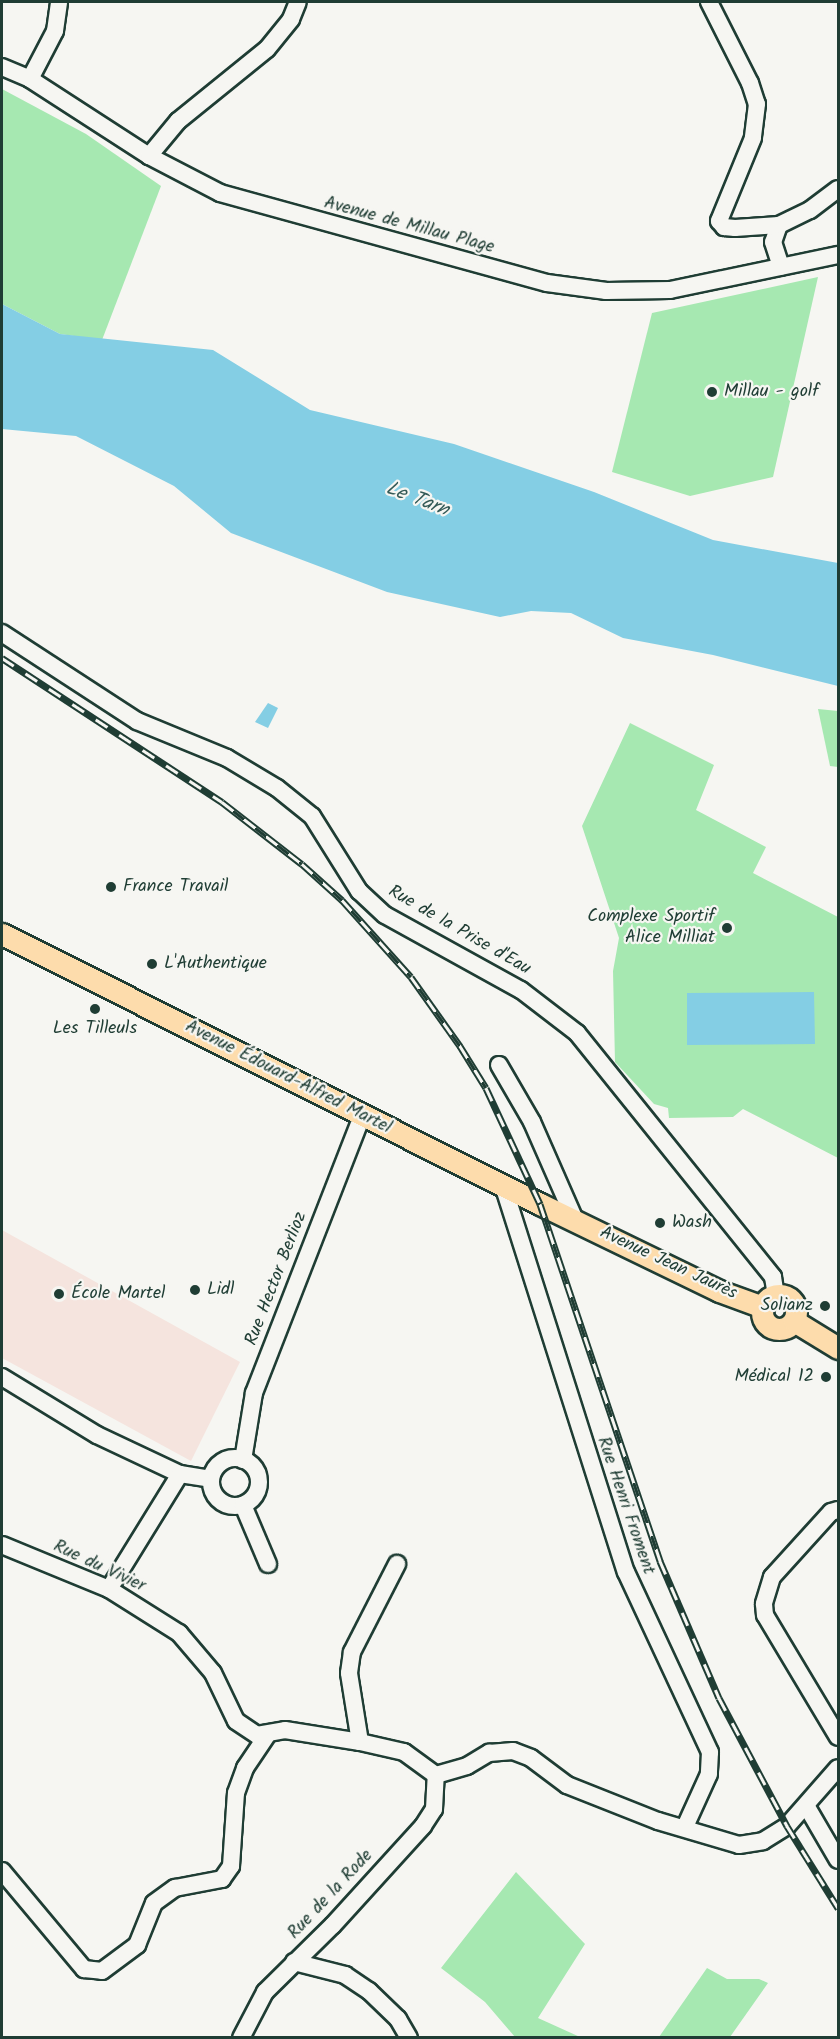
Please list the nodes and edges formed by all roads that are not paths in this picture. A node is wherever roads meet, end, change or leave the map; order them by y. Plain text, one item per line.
1 (59, 2) edge
2 (298, 2) edge
3 (709, 2) edge
4 (2, 67) edge
5 (30, 80) junction
6 (149, 156) junction
7 (838, 189) edge
8 (779, 225) junction
9 (838, 255) edge
10 (781, 267) junction
11 (2, 633) edge
12 (2, 934) edge
13 (499, 1065) dead end
14 (362, 1116) junction
15 (503, 1185) junction
16 (575, 1220) junction
17 (769, 1301) junction
18 (838, 1348) edge
19 (2, 1377) edge
20 (243, 1460) junction
21 (180, 1474) junction
22 (211, 1479) junction
23 (243, 1505) junction
24 (838, 1510) edge
25 (2, 1545) edge
26 (268, 1564) dead end
27 (397, 1564) dead end
28 (109, 1589) junction
29 (267, 1735) junction
30 (838, 1737) edge
31 (360, 1742) junction
32 (838, 1768) edge
33 (436, 1775) junction
34 (807, 1808) junction
35 (685, 1827) junction
36 (838, 1860) edge
37 (2, 1871) edge
38 (294, 1962) junction
39 (241, 2037) edge
40 (409, 2037) edge

1 - 5 street
2 - 6 street
3 - 8 street
4 - 5 street, Avenue de Millau Plage
5 - 6 street, Avenue de Millau Plage
6 - 10 street, Avenue de Millau Plage
7 - 8 street
8 - 10 street
9 - 10 street, Avenue de Millau Plage
11 - 17 street, Rue de la Prise d'Eau
12 - 14 main road, Avenue Édouard-Alfred Martel
13 - 16 street
14 - 15 main road, Avenue Édouard-Alfred Martel
14 - 20 street, Rue Hector Berlioz
15 - 16 main road, Avenue Édouard-Alfred Martel
15 - 35 street, Rue Henri Froment
16 - 17 main road, Avenue Jean Jaurès
17 - 18 main road
19 - 21 street
20 - 22 street
20 - 23 street
21 - 22 street
21 - 28 street
22 - 23 street
23 - 26 street
24 - 30 street
25 - 28 street, Rue du Vivier
27 - 31 street
28 - 29 street, Rue du Vivier
29 - 31 street
29 - 37 street
31 - 33 street
32 - 34 street
33 - 35 street
33 - 38 street, Rue de la Rode
34 - 35 street
34 - 36 street
38 - 39 street, Rue de la Rode
38 - 40 street

